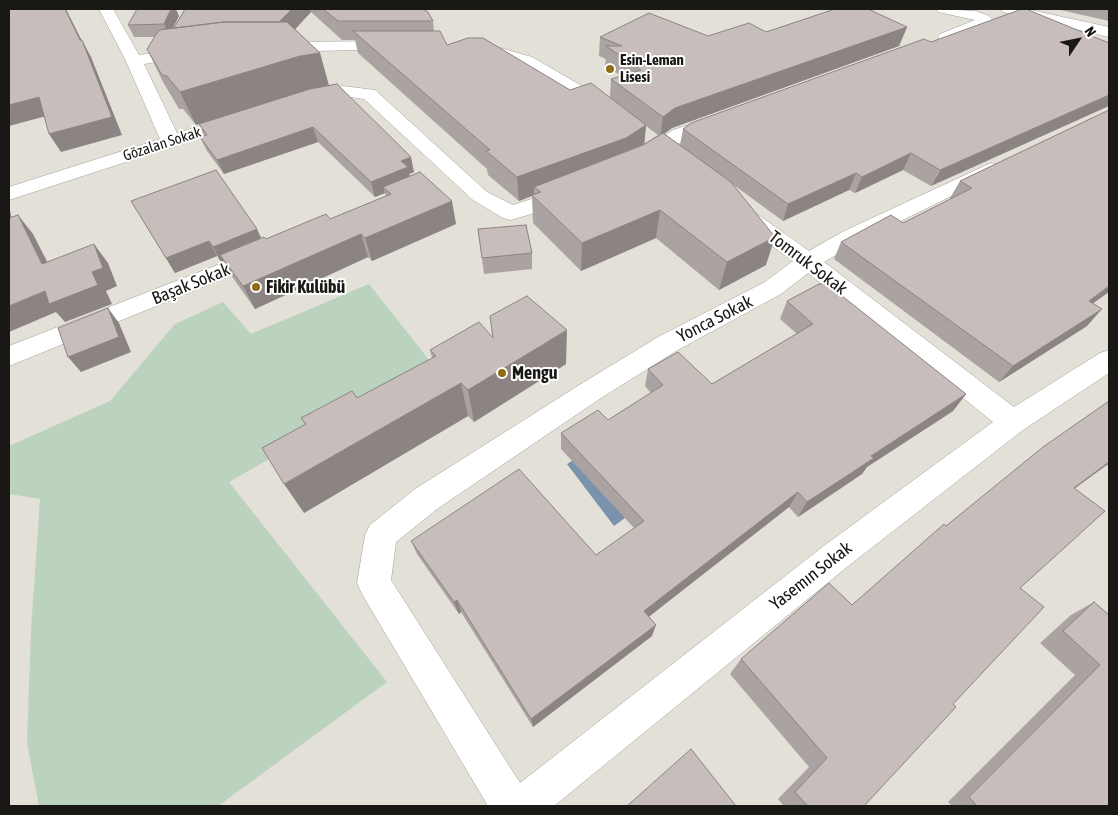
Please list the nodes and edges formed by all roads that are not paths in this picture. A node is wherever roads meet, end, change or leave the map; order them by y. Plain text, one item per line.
1 (106, 9) edge
2 (943, 9) edge
3 (1008, 9) edge
4 (1109, 32) edge
5 (932, 42) edge
6 (405, 46) edge
7 (256, 47) edge
8 (461, 48) edge
9 (200, 51) edge
10 (134, 61) junction
11 (292, 102) edge
12 (255, 114) edge
13 (736, 114) edge
14 (623, 119) edge
15 (171, 140) junction
16 (1013, 158) edge
17 (623, 170) edge
18 (588, 185) edge
19 (9, 194) edge
20 (729, 203) edge
21 (280, 247) edge
22 (808, 261) junction
23 (9, 356) edge
24 (1109, 360) edge
25 (1012, 422) junction
26 (511, 806) edge
27 (523, 806) edge

1 - 10 street
2 - 5 street
3 - 4 street
6 - 7 street
8 - 14 street
9 - 10 street
10 - 15 street
11 - 18 street
12 - 15 street, Gözalan Sokak
13 - 17 street
15 - 19 street, Gözalan Sokak
16 - 22 street, Yonca Sokak
20 - 22 street, Tomruk Sokak
21 - 23 street, Başak Sokak
22 - 25 street, Tomruk Sokak
22 - 26 street, Yonca Sokak
24 - 25 street, Yasemın Sokak
25 - 27 street, Yasemın Sokak

